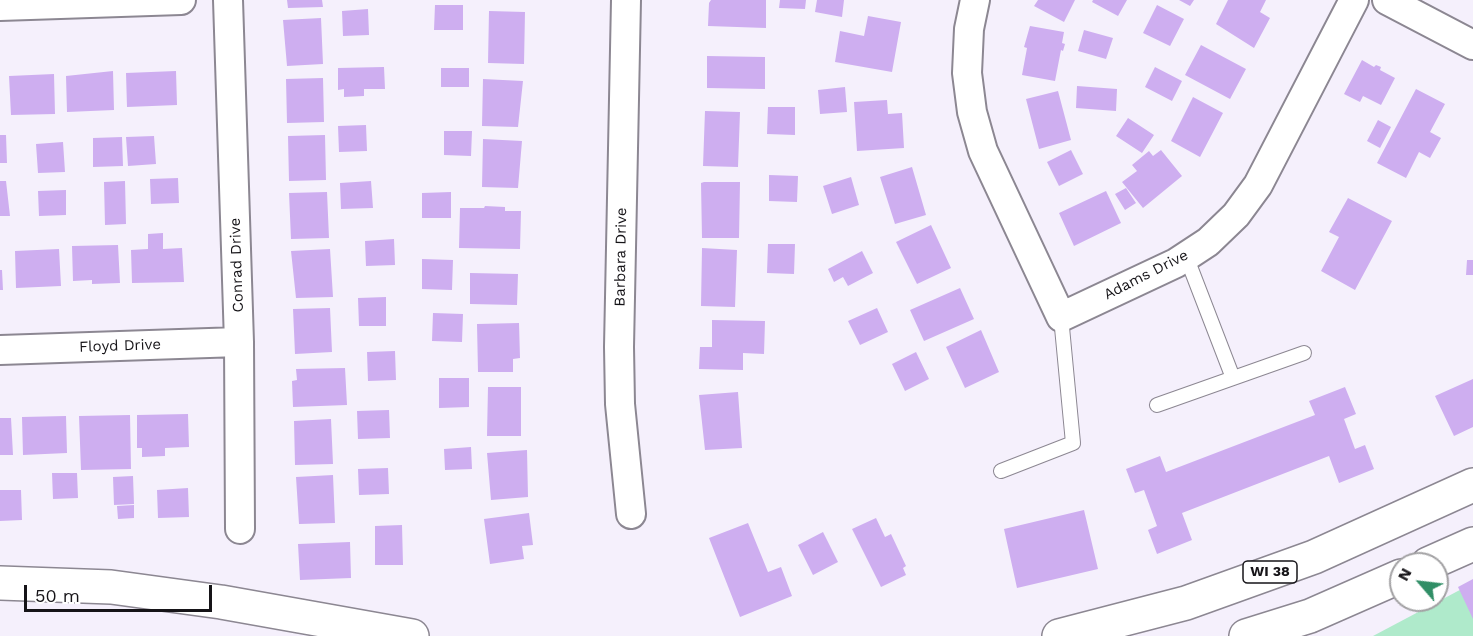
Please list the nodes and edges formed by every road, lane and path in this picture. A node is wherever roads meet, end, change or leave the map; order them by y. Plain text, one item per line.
1 (181, 0) edge
2 (228, 0) edge
3 (626, 0) edge
4 (975, 0) edge
5 (1354, 0) edge
6 (1387, 0) edge
7 (0, 6) edge
8 (1473, 45) edge
9 (1186, 256) junction
10 (1061, 317) junction
11 (239, 342) junction
12 (0, 350) edge
13 (1304, 353) dead end
14 (1233, 378) junction
15 (1157, 405) dead end
16 (1001, 471) dead end
17 (1473, 485) edge
18 (631, 514) dead end
19 (240, 529) dead end
20 (1473, 544) edge
21 (1449, 555) edge
22 (1389, 581) edge
23 (0, 583) edge
24 (412, 636) edge
25 (1059, 636) edge
26 (1246, 636) edge

1 - 7 street
2 - 11 street, Conrad Drive
3 - 18 street, Barbara Drive
4 - 10 street
5 - 9 street, Adams Drive
6 - 8 street
9 - 10 street, Adams Drive
9 - 14 lane
10 - 16 lane
11 - 12 street, Floyd Drive
11 - 19 street, Conrad Drive
13 - 14 lane
14 - 15 lane
17 - 25 main road, WI 38
20 - 21 main road
22 - 26 main road
23 - 24 main road

